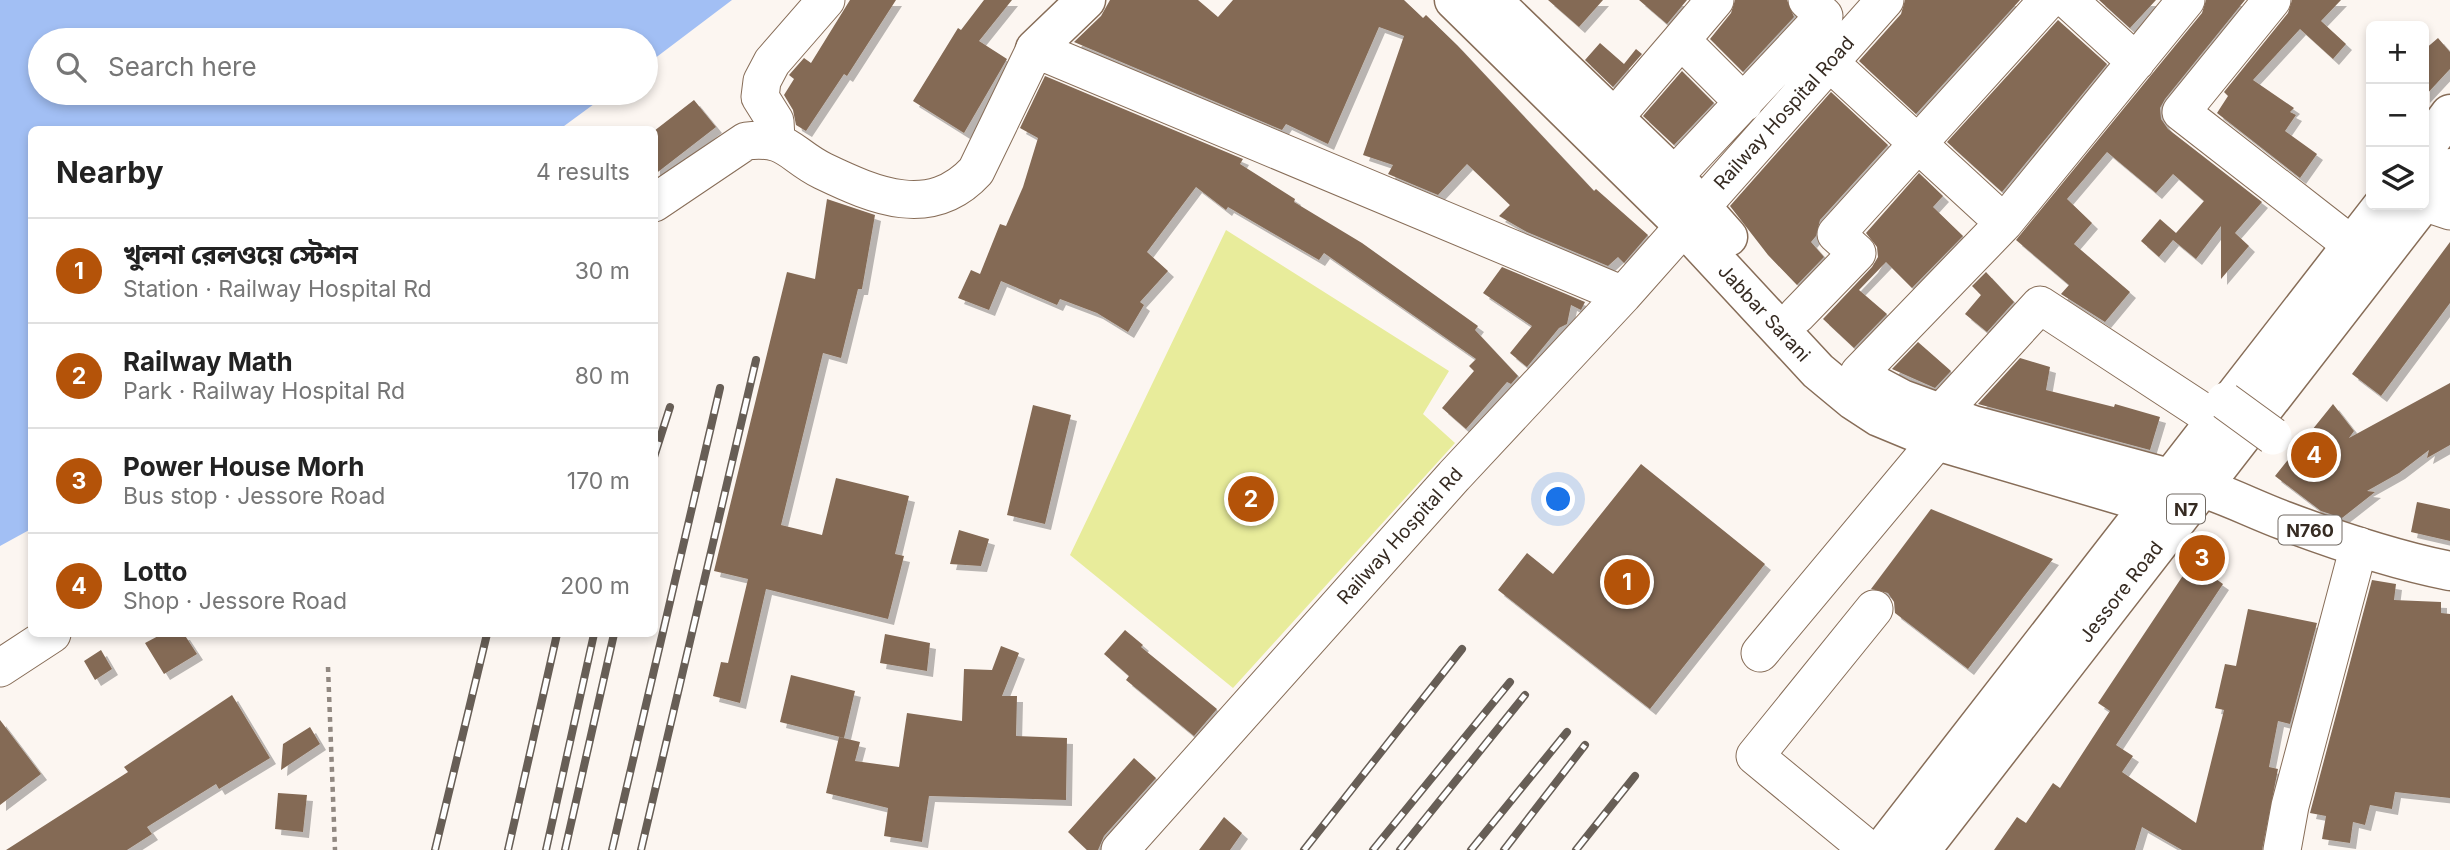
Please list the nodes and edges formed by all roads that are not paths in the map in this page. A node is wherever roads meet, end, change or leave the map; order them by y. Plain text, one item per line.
1 (826, 0) edge
2 (1066, 0) edge
3 (1086, 0) edge
4 (1454, 0) edge
5 (1492, 0) edge
6 (1715, 0) edge
7 (1807, 0) edge
8 (1885, 0) edge
9 (2048, 0) edge
10 (2068, 0) edge
11 (2186, 0) edge
12 (2272, 0) edge
13 (1681, 40) junction
14 (1035, 49) junction
15 (1829, 62) junction
16 (2136, 62) junction
17 (1744, 103) junction
18 (2450, 114) edge
19 (1614, 118) junction
20 (776, 139) junction
21 (1917, 145) junction
22 (2425, 147) edge
23 (2450, 168) edge
24 (1674, 176) junction
25 (658, 200) edge
26 (2438, 207) edge
27 (2379, 210) edge
28 (1691, 215) junction
29 (2004, 223) junction
30 (2353, 246) junction
31 (1623, 295) junction
32 (1797, 315) junction
33 (1859, 373) junction
34 (2221, 411) junction
35 (1939, 427) junction
36 (2273, 436) dead end
37 (2175, 490) junction
38 (2359, 546) junction
39 (2450, 571) edge
40 (1874, 609) dead end
41 (47, 637) edge
42 (1760, 653) dead end
43 (0, 668) edge
44 (1120, 850) edge
45 (1869, 850) edge
46 (1882, 850) edge
47 (1922, 850) edge
48 (2282, 850) edge

1 - 20 street
2 - 14 main road
3 - 14 main road
4 - 28 main road, Jabbar Sarani
5 - 19 main road, Jabbar Sarani
6 - 13 street
7 - 17 street
8 - 15 street, Railway Hospital Road
9 - 21 street
10 - 16 street
11 - 16 street
12 - 30 street
13 - 17 street
13 - 19 street
14 - 20 street
14 - 31 street
15 - 21 street
15 - 28 street, Railway Hospital Road
16 - 29 street
17 - 24 street
18 - 22 main road
19 - 24 main road, Jabbar Sarani
20 - 25 street
21 - 29 street
21 - 32 street
23 - 26 main road, Jessore Road / N7
24 - 28 main road, Jabbar Sarani
26 - 37 main road, Jessore Road / N7
27 - 30 main road, N7
28 - 31 street, Railway Hospital Rd
28 - 32 main road, Jabbar Sarani
28 - 35 main road, Jabbar Sarani
29 - 33 street
30 - 34 main road, N7
31 - 44 street, Railway Hospital Rd
32 - 33 main road, Jabbar Sarani
33 - 35 main road, Jabbar Sarani
34 - 35 street
34 - 36 street, bridge
34 - 37 main road, N7
35 - 37 main road, Jabbar Sarani
35 - 42 street
37 - 38 main road, N760
37 - 46 main road, N7
37 - 47 main road, Jessore Road / N7
38 - 39 main road, N760
38 - 48 street
40 - 45 street
41 - 43 street

